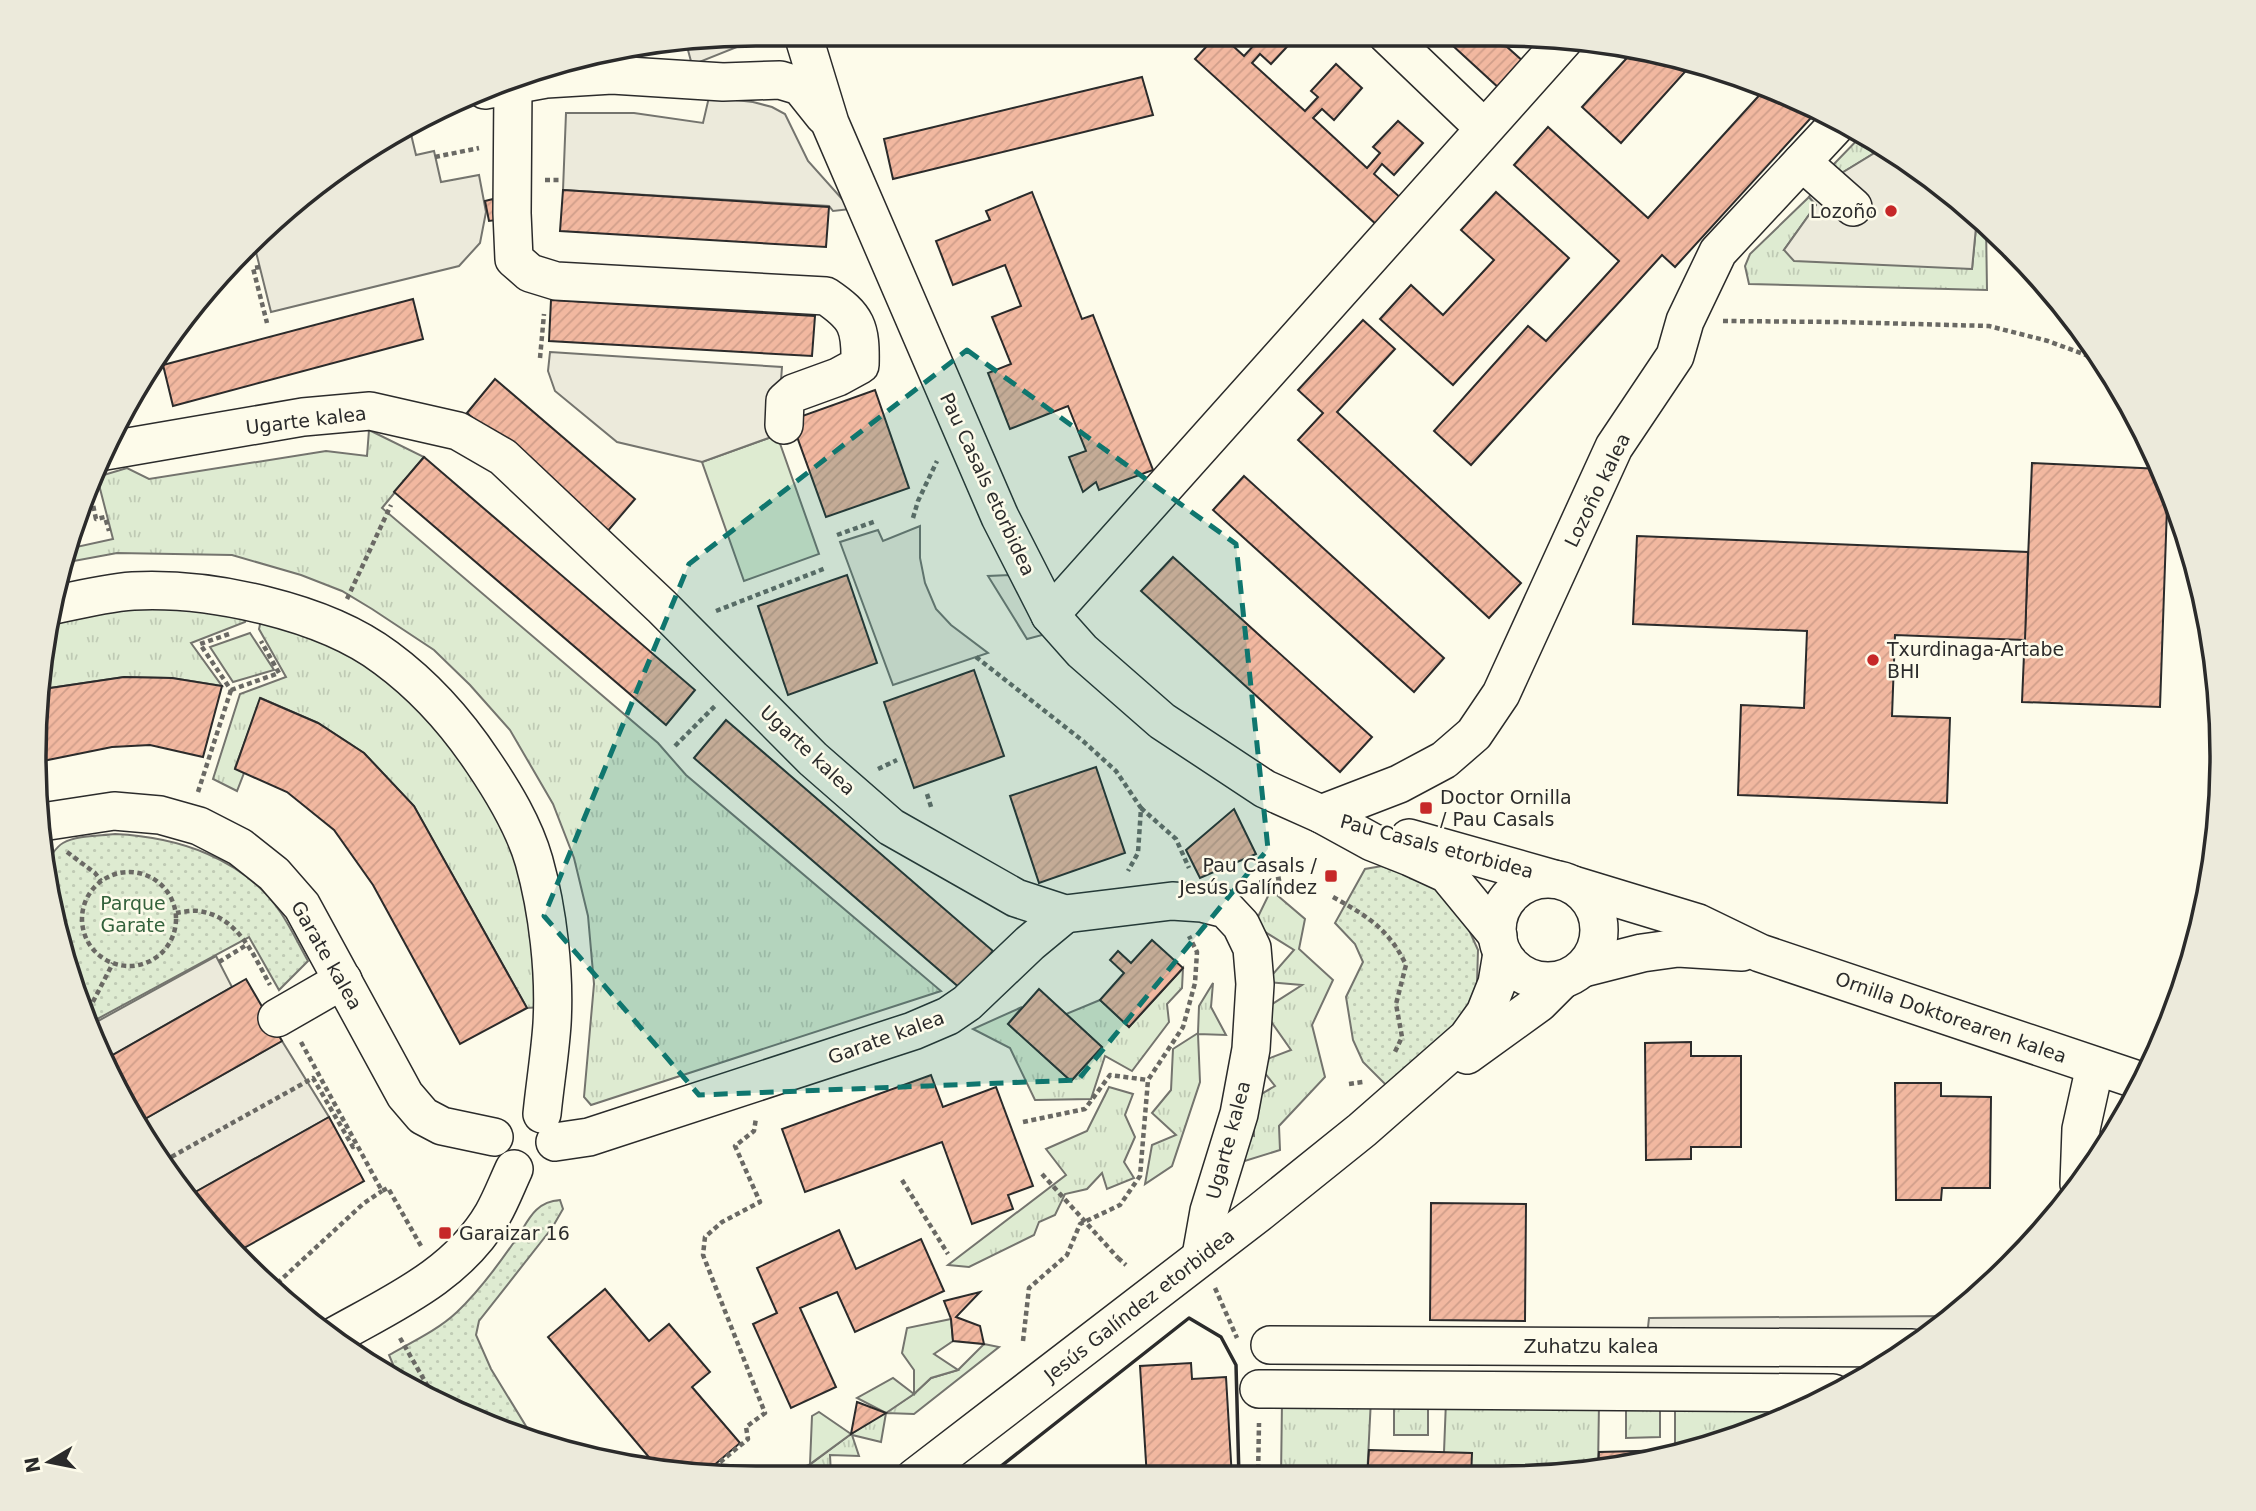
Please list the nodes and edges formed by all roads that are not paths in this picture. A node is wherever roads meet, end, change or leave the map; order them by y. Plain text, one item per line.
1 (801, 46) edge
2 (806, 46) edge
3 (1399, 46) edge
4 (1557, 48) edge
5 (780, 80) junction
6 (531, 82) edge
7 (500, 94) edge
8 (830, 123) junction
9 (1483, 127) junction
10 (1833, 129) edge
11 (1802, 162) junction
12 (1853, 207) dead end
13 (784, 425) dead end
14 (115, 449) edge
15 (62, 604) edge
16 (1050, 614) junction
17 (1321, 814) junction
18 (50, 836) edge
19 (1563, 882) junction
20 (1065, 914) junction
21 (1500, 945) junction
22 (1760, 953) junction
23 (1572, 974) junction
24 (343, 980) junction
25 (281, 1015) road end
26 (2095, 1066) junction
27 (2132, 1078) edge
28 (548, 1128) junction
29 (1362, 1130) junction
30 (494, 1137) junction
31 (2080, 1166) edge
32 (514, 1169) junction
33 (1201, 1256) junction
34 (341, 1332) edge
35 (1254, 1343) road end
36 (1892, 1348) edge
37 (1259, 1389) road end
38 (1813, 1393) edge
39 (930, 1466) edge

1 - 5 street
2 - 8 street, Pau Casals etorbidea
3 - 9 street
4 - 9 street
5 - 6 street
5 - 8 street
7 - 13 street
8 - 16 street, Pau Casals etorbidea
9 - 16 street
10 - 11 street, Lozoño kalea
11 - 12 street
11 - 17 street, Lozoño kalea
14 - 20 street, Ugarte kalea
15 - 28 street
16 - 17 street, Pau Casals etorbidea
17 - 19 street, Pau Casals etorbidea
17 - 21 street, Pau Casals etorbidea
18 - 24 street, Garate kalea
19 - 21 street
19 - 22 street, Ornilla Doktorearen kalea
19 - 23 street
20 - 28 street, Garate kalea
20 - 33 street, Ugarte kalea
21 - 23 street
21 - 29 street, Jesús Galíndez etorbidea
22 - 23 street, Ornilla Doktorearen kalea
22 - 26 street, Ornilla Doktorearen kalea
23 - 29 street, Jesús Galíndez etorbidea
24 - 25 street
24 - 30 street, Garate kalea
26 - 27 street, Ornilla Doktorearen kalea
26 - 31 street
28 - 30 street
28 - 32 street
29 - 33 street, Jesús Galíndez etorbidea
30 - 32 street
32 - 34 street
33 - 39 street, Jesús Galíndez etorbidea
35 - 36 street, Zuhatzu kalea
37 - 38 street

